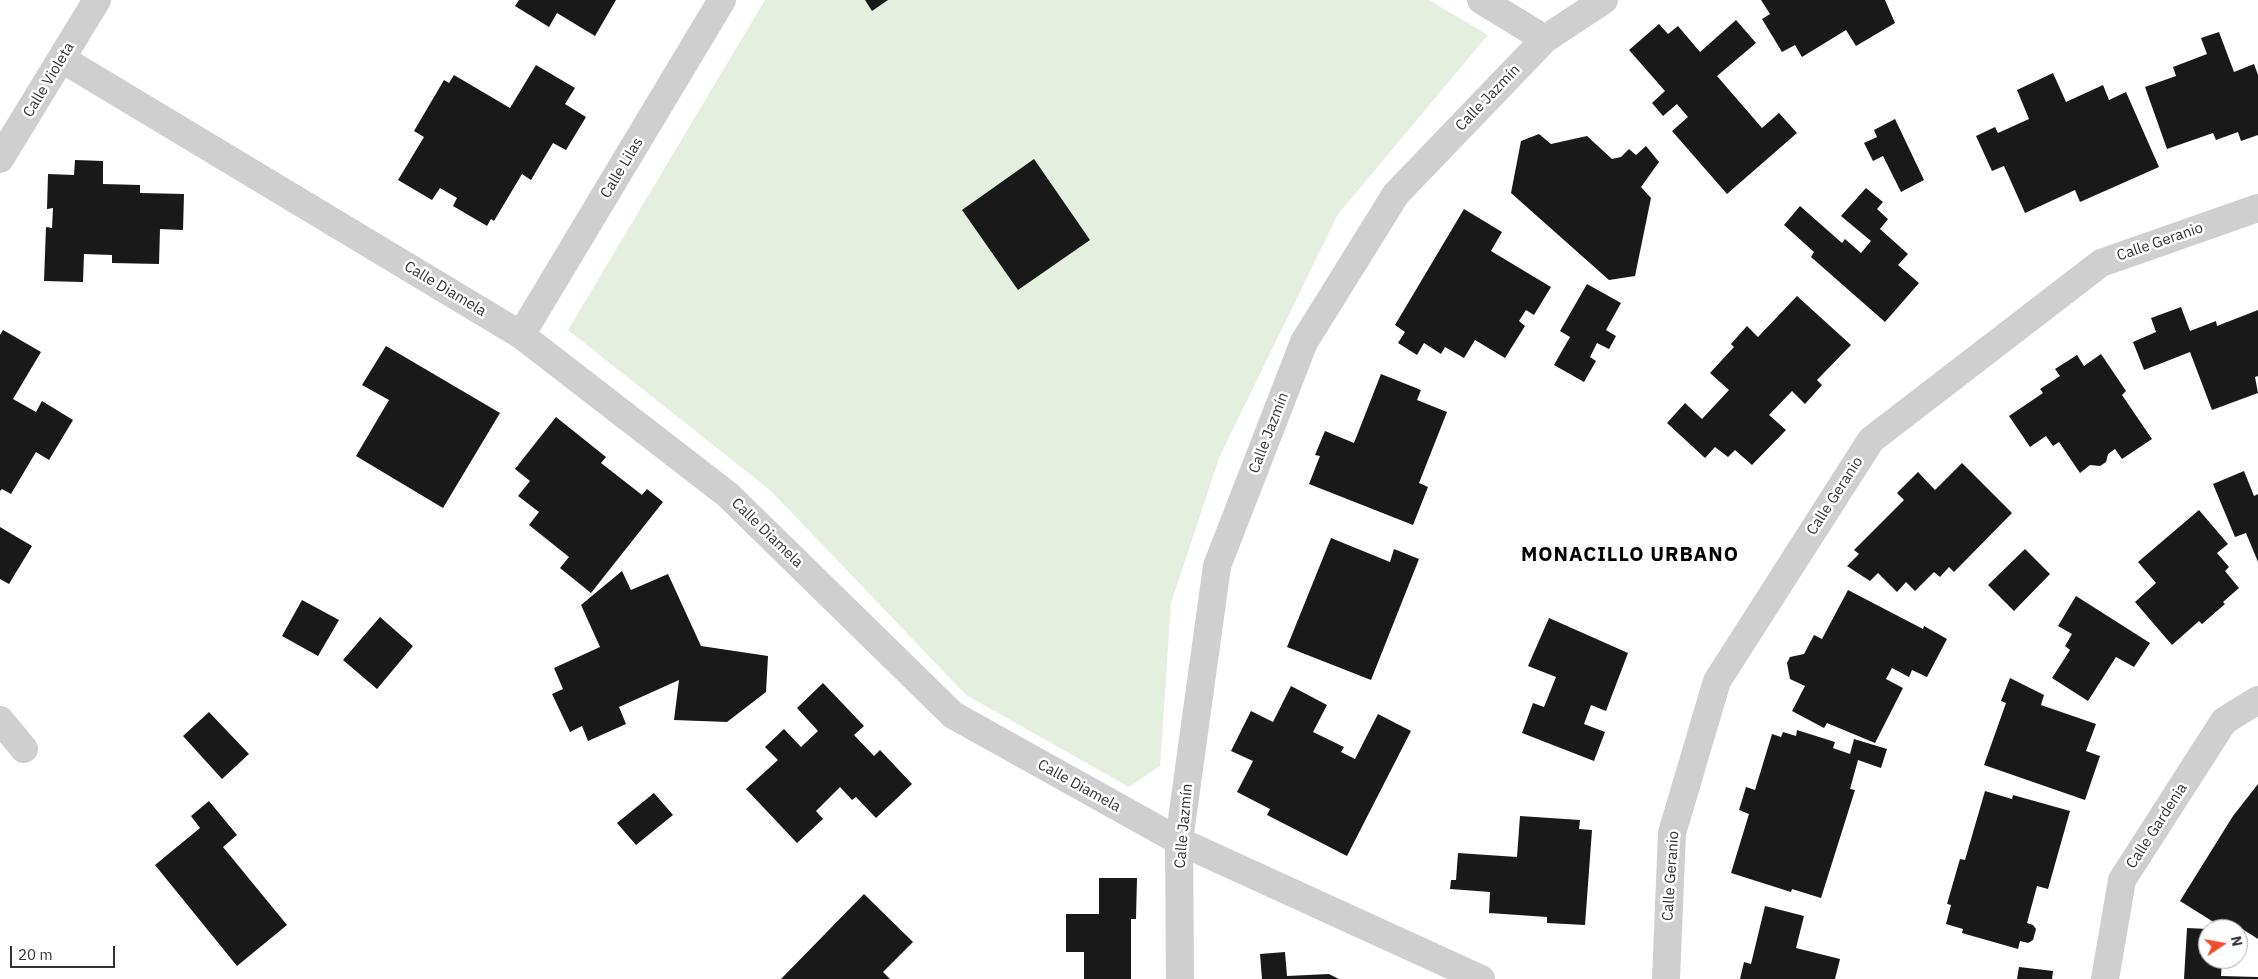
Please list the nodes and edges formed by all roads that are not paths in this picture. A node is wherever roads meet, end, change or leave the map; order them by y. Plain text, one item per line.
1 (97, 0) edge
2 (722, 0) edge
3 (1481, 0) edge
4 (1604, 0) edge
5 (1544, 39) junction
6 (62, 59) junction
7 (0, 159) edge
8 (2258, 208) edge
9 (521, 335) junction
10 (2258, 700) edge
11 (0, 720) edge
12 (24, 749) dead end
13 (1179, 842) junction
14 (1180, 979) edge
15 (1481, 979) edge
16 (1666, 979) edge
17 (2105, 979) edge

1 - 6 street, Calle Violeta
2 - 9 street, Calle Lilas
3 - 5 street
4 - 5 street, Calle Jazmín
5 - 13 street, Calle Jazmín
6 - 7 street, Calle Violeta
6 - 9 street, Calle Diamela
8 - 16 street, Calle Geranio
9 - 13 street, Calle Diamela
10 - 17 street, Calle Gardenia
11 - 12 street
13 - 14 street, Calle Jazmín
13 - 15 street, Calle Diamela

